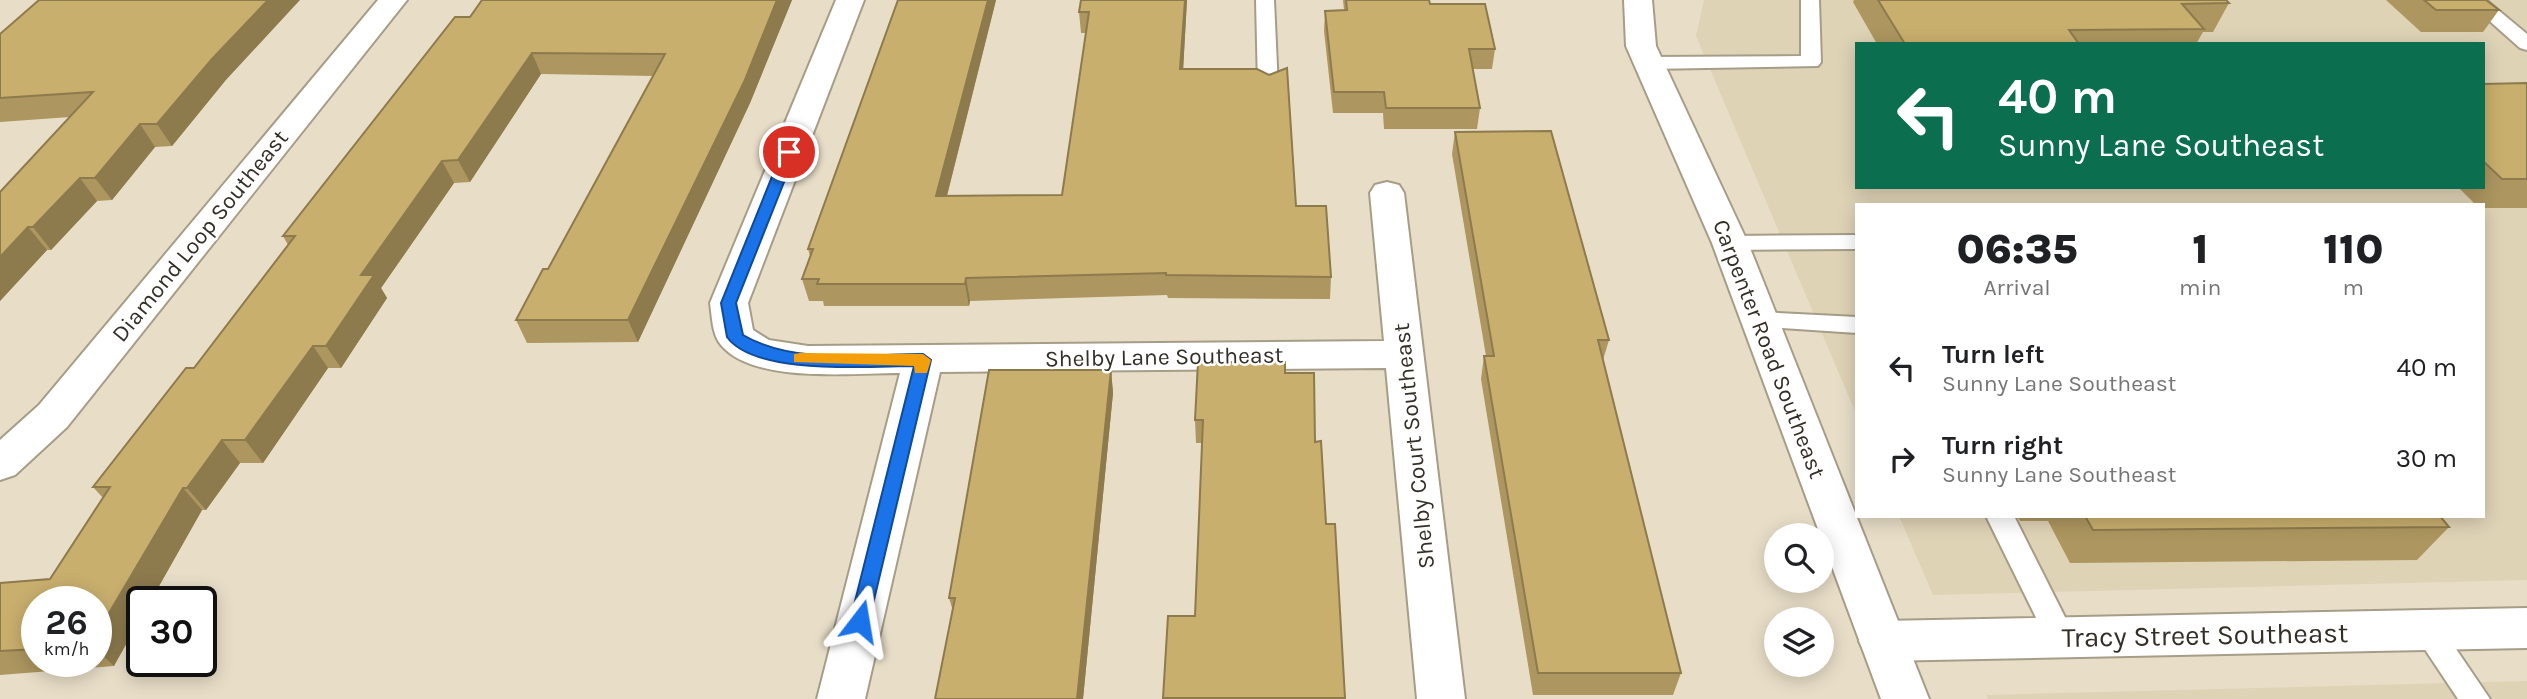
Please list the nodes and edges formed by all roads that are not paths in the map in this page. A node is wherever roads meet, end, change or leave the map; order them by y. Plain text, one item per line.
1 (393, 0) edge
2 (850, 0) edge
3 (1265, 0) edge
4 (1638, 0) edge
5 (1810, 0) edge
6 (2475, 0) edge
7 (2527, 44) edge
8 (1649, 64) junction
9 (1268, 88) edge
10 (1388, 193) dead end
11 (1855, 242) edge
12 (1730, 243) junction
13 (1759, 320) junction
14 (1855, 324) edge
15 (1405, 354) junction
16 (923, 360) junction
17 (0, 464) edge
18 (2001, 518) edge
19 (2527, 628) edge
20 (2427, 631) junction
21 (2060, 637) junction
22 (1882, 640) junction
23 (841, 699) edge
24 (1441, 699) edge
25 (1905, 699) edge
26 (2475, 699) edge

1 - 17 street, Diamond Loop Southeast
2 - 16 street, Shelby Lane Southeast
3 - 9 lane
4 - 8 street, Carpenter Road Southeast
5 - 8 lane
6 - 7 lane
8 - 12 street, Carpenter Road Southeast
10 - 15 street, Shelby Court Southeast
11 - 12 lane
12 - 13 street, Carpenter Road Southeast
13 - 14 lane
13 - 22 street, Carpenter Road Southeast
15 - 16 street, Shelby Lane Southeast
15 - 24 street, Shelby Court Southeast
16 - 23 street
18 - 21 lane
19 - 20 street, Tracy Street Southeast
20 - 21 street, Tracy Street Southeast
20 - 26 lane
21 - 22 street, Tracy Street Southeast
22 - 25 street, Carpenter Road Southeast

